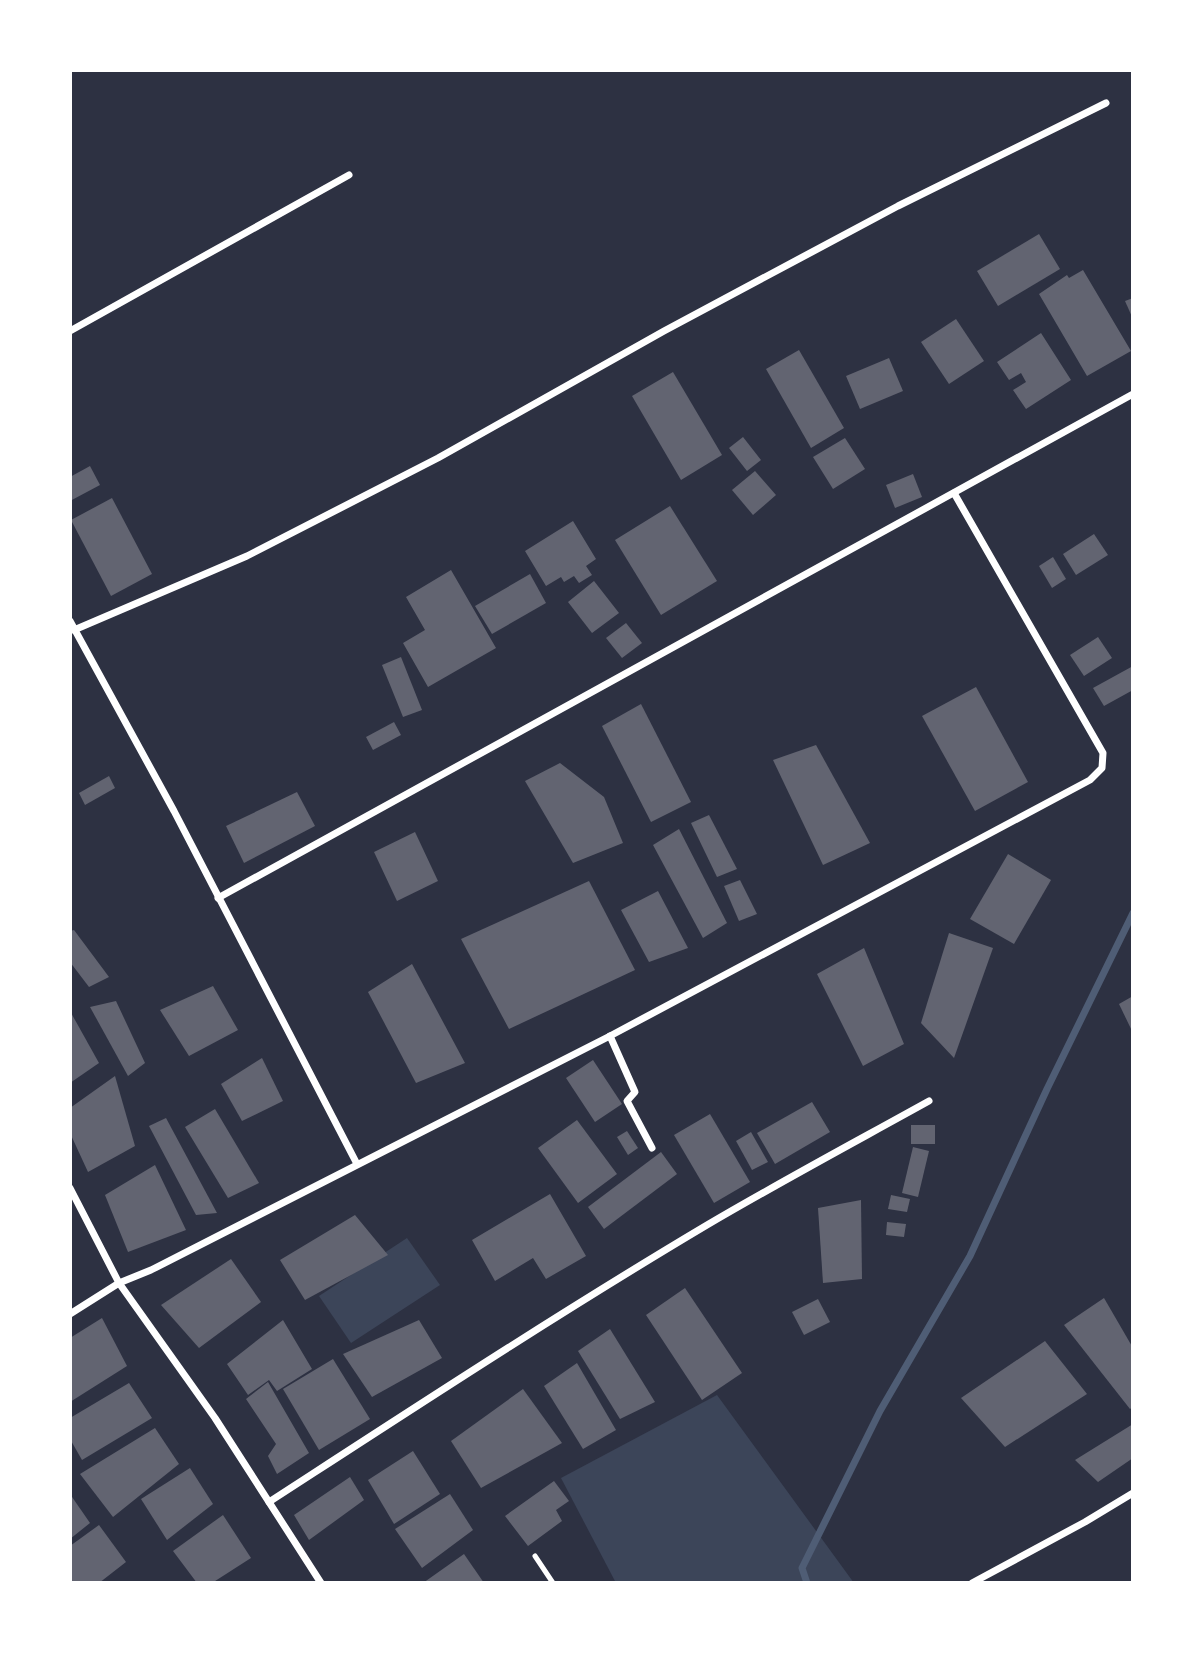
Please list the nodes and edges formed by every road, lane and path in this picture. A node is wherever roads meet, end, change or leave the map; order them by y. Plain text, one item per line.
1 (1106, 103) dead end
2 (349, 175) dead end
3 (70, 331) edge
4 (1133, 394) edge
5 (954, 493) junction
6 (70, 621) edge
7 (74, 630) junction
8 (218, 898) junction
9 (610, 1035) junction
10 (929, 1101) dead end
11 (652, 1148) dead end
12 (357, 1164) junction
13 (70, 1188) edge
14 (119, 1283) junction
15 (70, 1314) edge
16 (1133, 1493) edge
17 (269, 1502) junction
18 (536, 1556) dead end
19 (321, 1583) edge
20 (553, 1583) edge
21 (972, 1583) edge

1 - 7 street
2 - 3 street
4 - 5 street
5 - 8 street
5 - 9 street
6 - 7 street
7 - 8 street
8 - 12 street
9 - 11 street
9 - 12 street
10 - 17 street
12 - 14 street
13 - 14 street
14 - 15 street
14 - 17 street
16 - 21 street
17 - 19 street
18 - 20 lane

